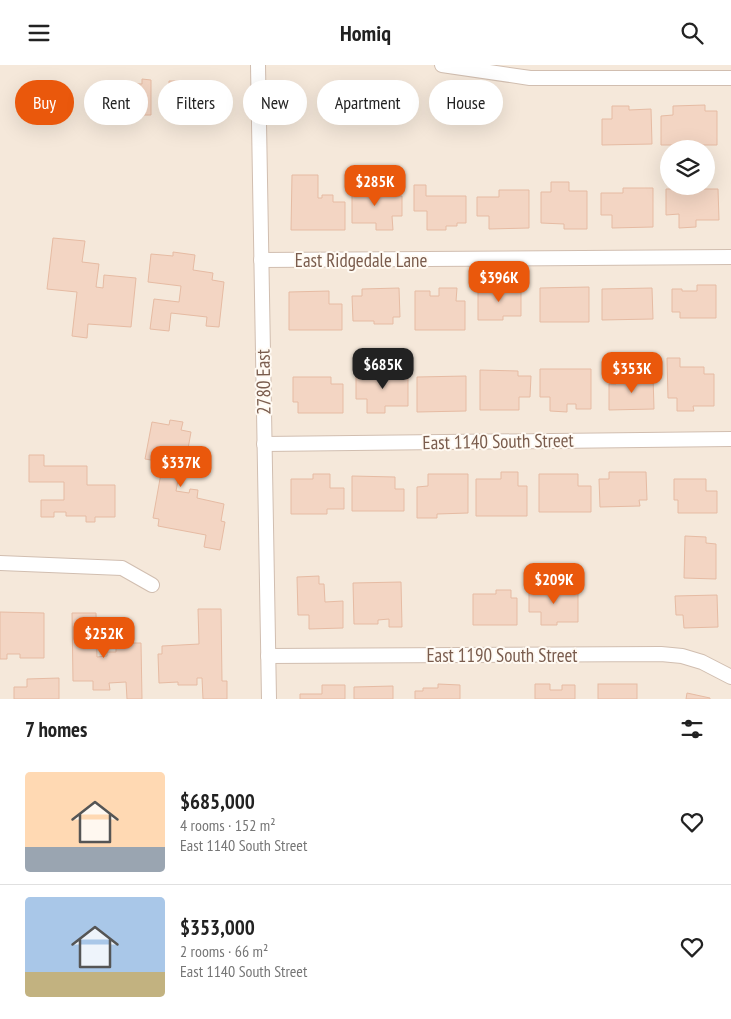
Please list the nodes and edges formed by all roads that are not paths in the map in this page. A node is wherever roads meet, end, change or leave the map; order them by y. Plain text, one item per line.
1 (258, 65) edge
2 (442, 65) edge
3 (731, 78) edge
4 (731, 257) edge
5 (261, 260) junction
6 (731, 439) edge
7 (264, 444) junction
8 (0, 563) edge
9 (152, 585) dead end
10 (268, 656) junction
11 (730, 675) edge
12 (269, 699) edge

1 - 5 street, 2780 East
2 - 3 street
4 - 5 street, East Ridgedale Lane
5 - 7 street, 2780 East
6 - 7 street, East 1140 South Street
7 - 10 street, 2780 East
8 - 9 street
10 - 11 street, East 1190 South Street
10 - 12 street, 2780 East

